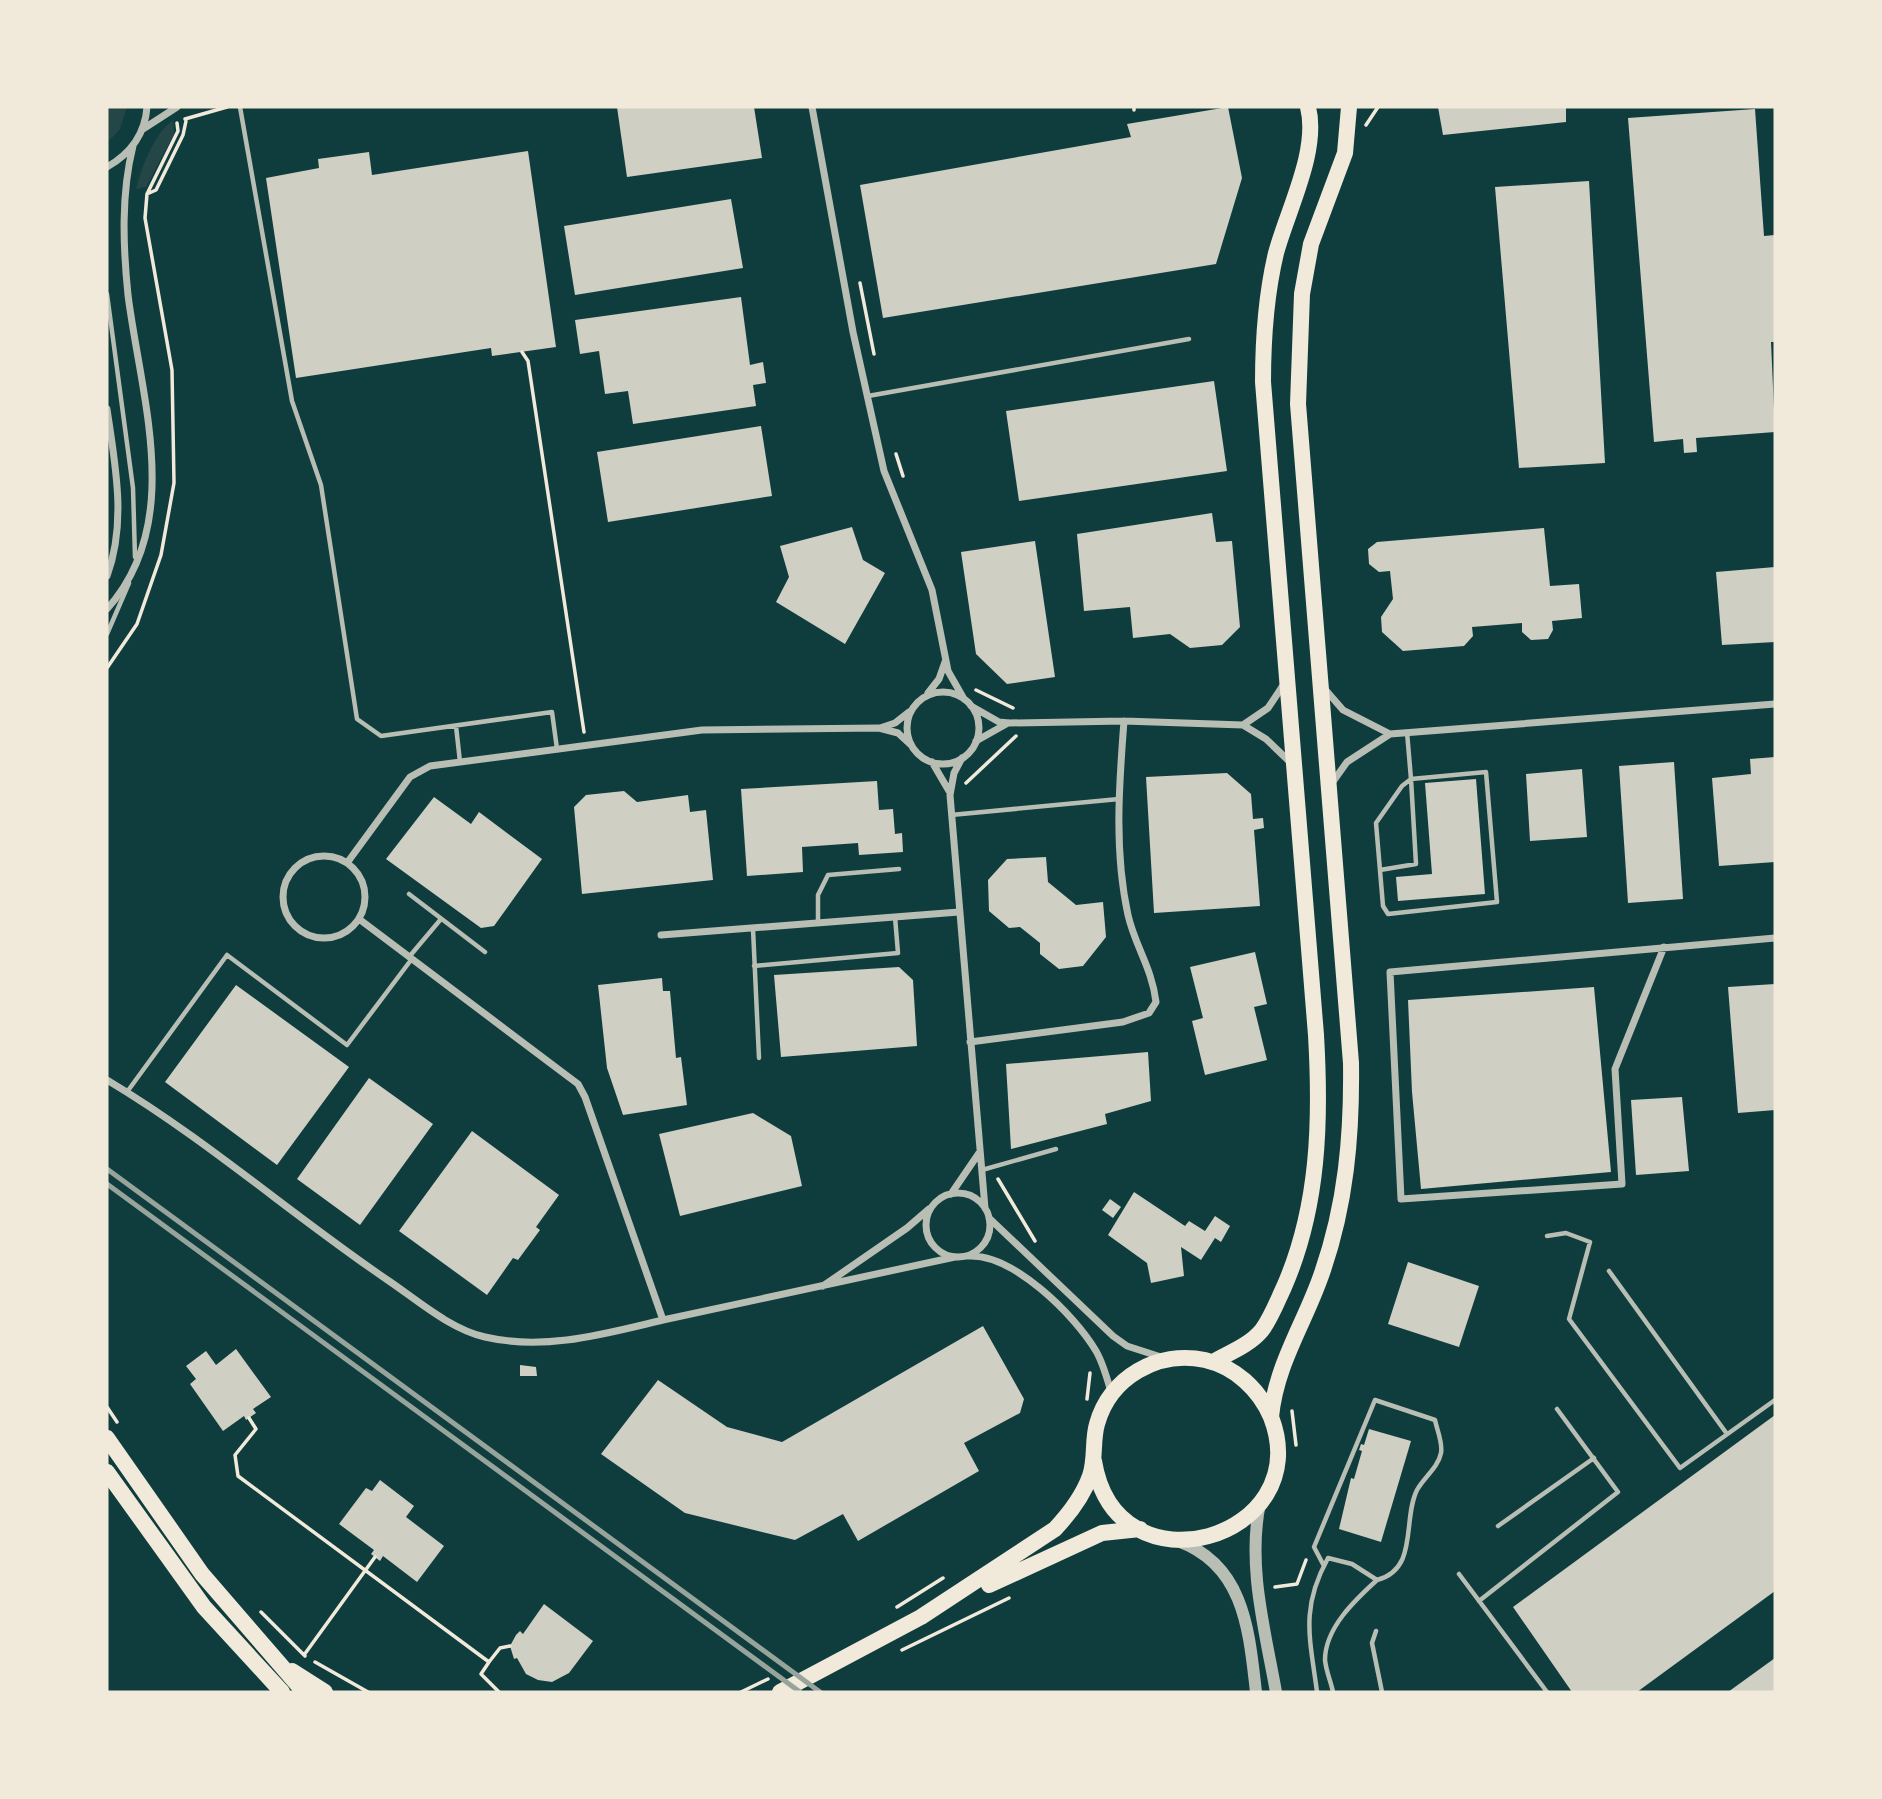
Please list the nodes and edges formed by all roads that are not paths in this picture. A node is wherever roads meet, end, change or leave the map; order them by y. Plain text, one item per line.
1 (147, 107) edge
2 (177, 107) edge
3 (240, 107) edge
4 (812, 107) edge
5 (1308, 107) edge
6 (1349, 107) edge
7 (142, 130) junction
8 (133, 146) junction
9 (107, 167) edge
10 (107, 294) edge
11 (1189, 339) dead end
12 (867, 396) junction
13 (107, 409) edge
14 (107, 576) edge
15 (130, 578) junction
16 (107, 609) edge
17 (107, 634) edge
18 (945, 657) junction
19 (1287, 676) junction
20 (1320, 682) junction
21 (923, 698) junction
22 (964, 699) junction
23 (1775, 704) edge
24 (971, 706) junction
25 (912, 709) junction
26 (1124, 721) junction
27 (1009, 723) junction
28 (1243, 725) junction
29 (456, 726) junction
30 (879, 728) junction
31 (1407, 732) junction
32 (1390, 734) junction
33 (976, 741) junction
34 (911, 745) junction
35 (557, 748) junction
36 (962, 758) junction
37 (460, 762) junction
38 (931, 762) junction
39 (1295, 768) junction
40 (1412, 779) junction
41 (1328, 789) junction
42 (950, 795) junction
43 (1120, 799) junction
44 (951, 815) junction
45 (347, 863) junction
46 (899, 869) dead end
47 (1380, 870) junction
48 (409, 894) dead end
49 (959, 912) junction
50 (895, 916) junction
51 (359, 919) junction
52 (441, 919) junction
53 (818, 923) junction
54 (752, 928) junction
55 (661, 935) dead end
56 (1775, 938) edge
57 (1664, 947) junction
58 (485, 952) dead end
59 (410, 959) junction
60 (754, 965) junction
61 (970, 1042) junction
62 (759, 1058) dead end
63 (107, 1080) edge
64 (127, 1092) junction
65 (1056, 1149) dead end
66 (980, 1152) junction
67 (982, 1170) junction
68 (951, 1194) junction
69 (932, 1205) junction
70 (985, 1208) junction
71 (989, 1218) junction
72 (1547, 1236) dead end
73 (968, 1256) junction
74 (956, 1257) junction
75 (1609, 1271) dead end
76 (819, 1288) junction
77 (663, 1320) junction
78 (1168, 1359) junction
79 (1213, 1362) junction
80 (1112, 1394) junction
81 (1775, 1400) edge
82 (1557, 1409) dead end
83 (1270, 1418) junction
84 (1727, 1434) junction
85 (107, 1438) edge
86 (1594, 1458) junction
87 (1094, 1461) junction
88 (107, 1472) edge
89 (1260, 1503) junction
90 (1498, 1526) dead end
91 (1140, 1530) junction
92 (1178, 1541) junction
93 (1324, 1566) junction
94 (1459, 1574) dead end
95 (1377, 1580) junction
96 (1479, 1601) junction
97 (921, 1617) junction
98 (1376, 1631) dead end
99 (270, 1656) junction
100 (282, 1692) edge
101 (304, 1692) edge
102 (326, 1692) edge
103 (780, 1692) edge
104 (1256, 1692) edge
105 (1276, 1692) edge
106 (1317, 1692) edge
107 (1333, 1692) edge
108 (1382, 1692) edge
109 (1547, 1692) edge

1 - 7 street
2 - 7 street
3 - 29 lane
4 - 12 street
5 - 19 main road
6 - 20 main road
7 - 8 street
8 - 9 street
8 - 15 street
10 - 15 lane
11 - 12 lane
12 - 18 street
13 - 14 street
15 - 16 street
15 - 17 lane
18 - 21 street
18 - 22 street
19 - 28 street
19 - 39 main road
20 - 32 street
20 - 41 main road
21 - 22 street
21 - 25 street
22 - 24 street
23 - 31 street
24 - 27 street
24 - 33 street
25 - 30 street
25 - 34 street
26 - 27 street
26 - 28 street
26 - 43 street
27 - 33 street
28 - 39 street
29 - 35 lane
29 - 37 lane
30 - 34 street
30 - 35 street
31 - 32 street
31 - 40 lane
32 - 41 street
33 - 36 street
34 - 38 street
35 - 37 street
36 - 38 street
36 - 42 street
37 - 45 street
38 - 42 street
39 - 79 main road
40 - 47 lane
40 - 47 lane
40 - 47 lane
41 - 83 main road
42 - 44 street
43 - 44 lane
43 - 61 street
44 - 49 street
45 - 51 street
45 - 51 street
46 - 53 lane
48 - 52 lane
49 - 50 street
49 - 61 street
50 - 53 street
50 - 60 lane
51 - 59 street
52 - 58 lane
52 - 59 lane
53 - 54 street
54 - 55 street
54 - 60 lane
56 - 57 street
57 - 57 street
59 - 64 lane
59 - 77 street
60 - 62 lane
61 - 66 street
63 - 64 street
64 - 77 street
65 - 67 lane
66 - 67 street
66 - 68 street
67 - 70 street
68 - 69 street
68 - 70 street
69 - 74 street
69 - 76 street
70 - 71 street
71 - 73 street
71 - 78 street
72 - 84 lane
73 - 74 street
73 - 80 street
74 - 76 street
75 - 84 lane
76 - 77 street
78 - 79 main road
78 - 80 main road
79 - 83 main road
80 - 87 main road
81 - 84 lane
82 - 86 lane
83 - 89 main road
85 - 99 main road
86 - 90 lane
86 - 96 lane
87 - 91 main road
87 - 97 main road
88 - 100 main road
89 - 92 main road
89 - 105 street
91 - 92 main road
91 - 97 main road
92 - 104 street
93 - 95 lane
93 - 95 lane
93 - 106 lane
94 - 96 lane
95 - 107 lane
96 - 109 lane
97 - 103 main road
98 - 108 lane
99 - 101 main road
99 - 102 main road

